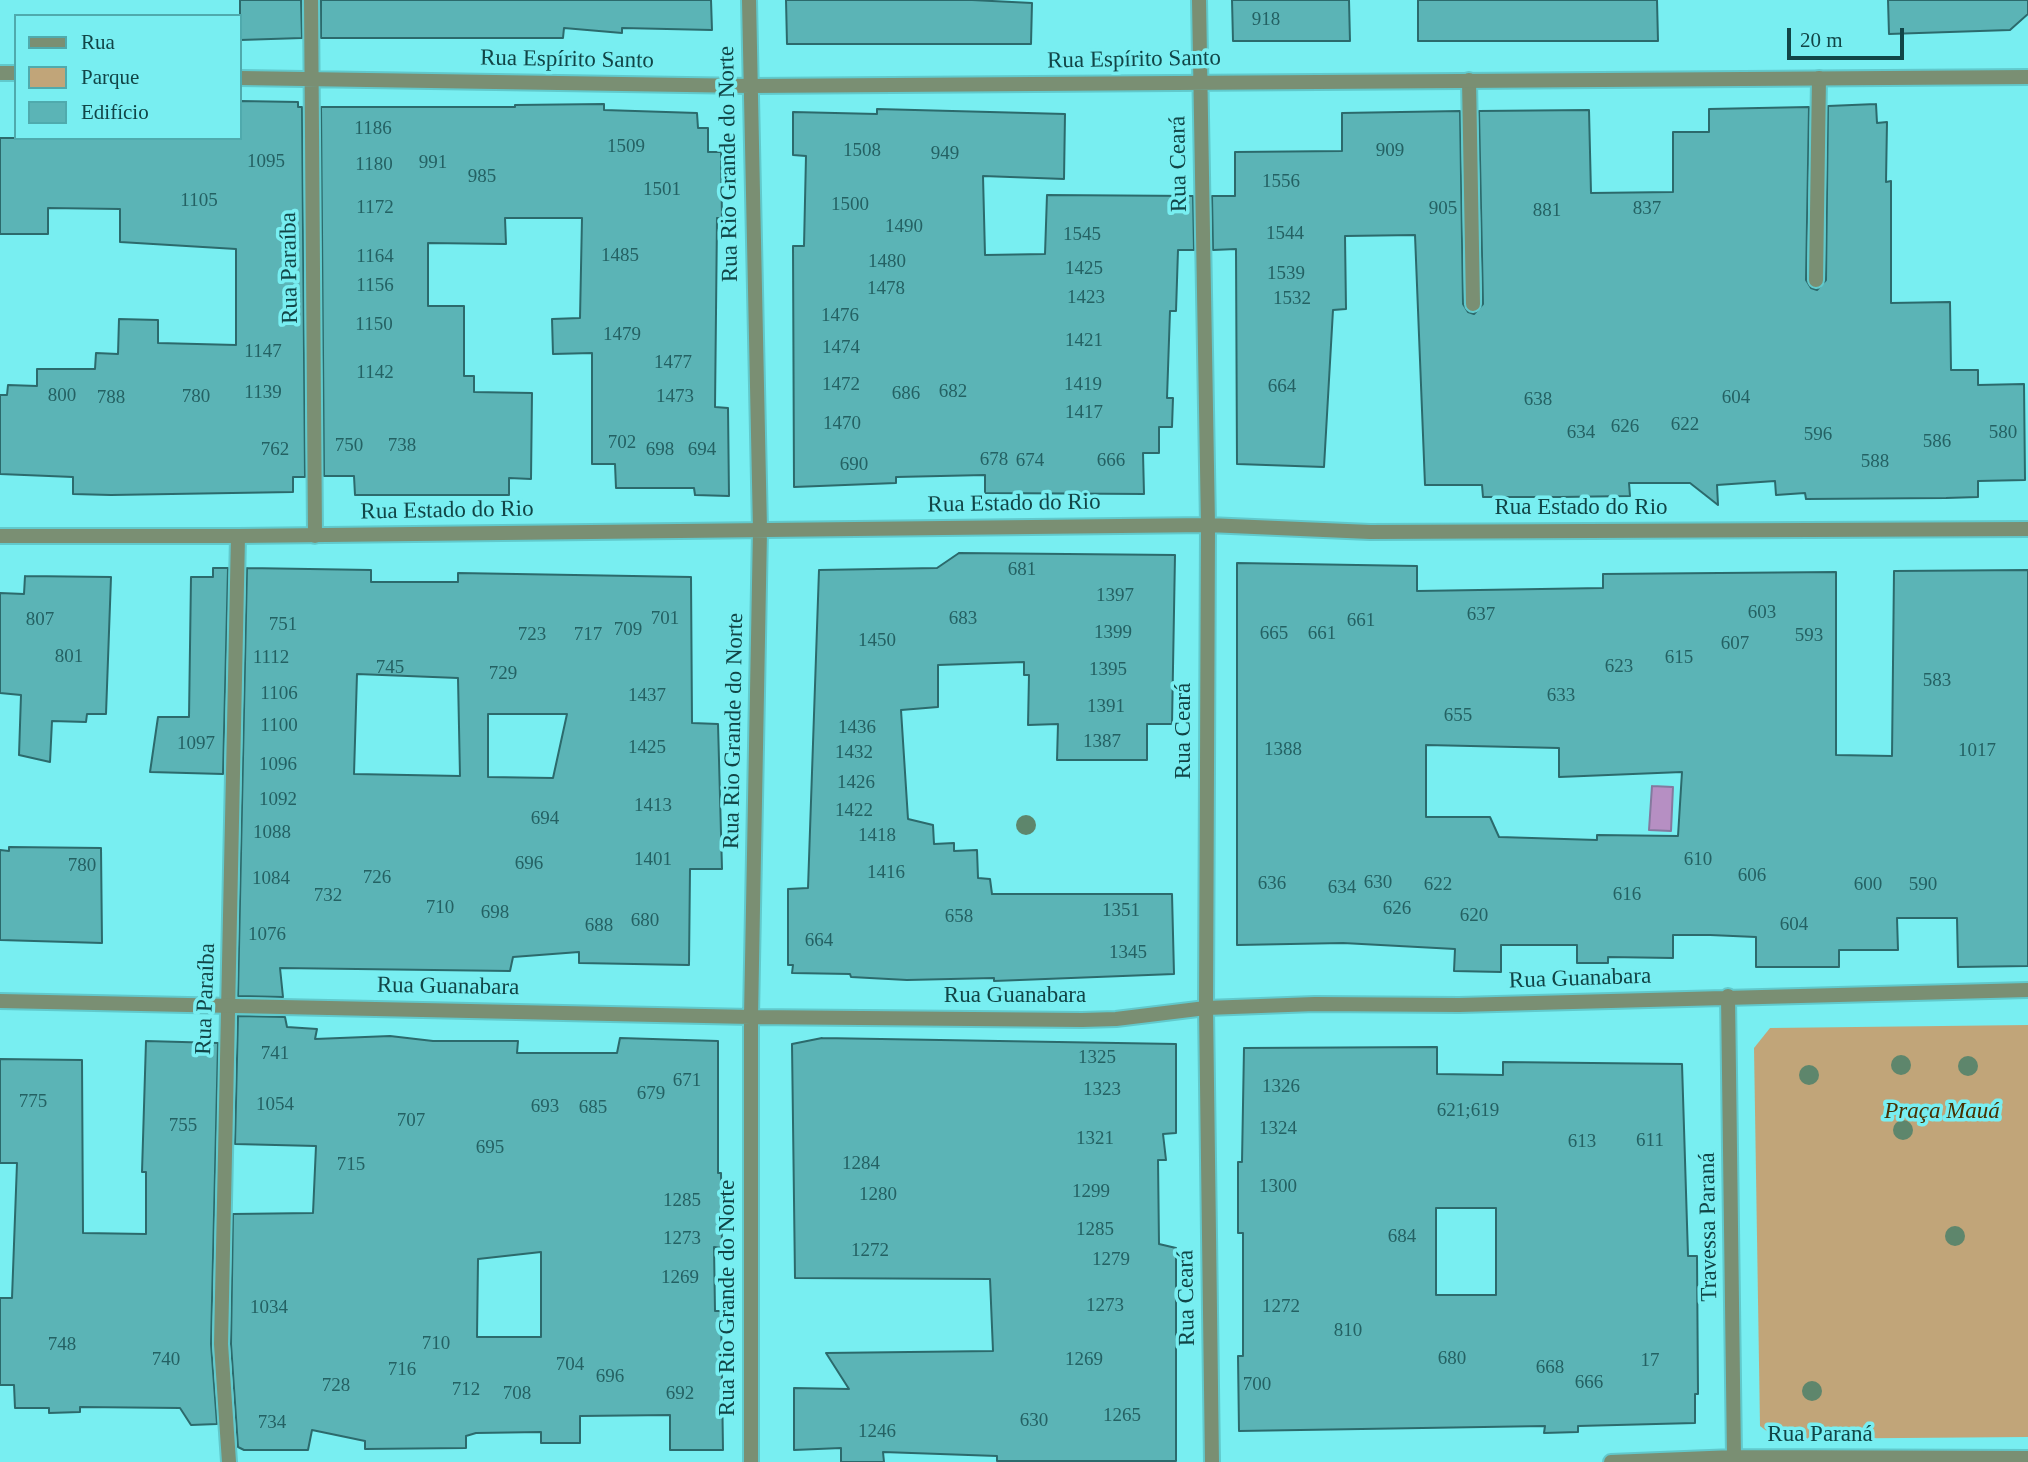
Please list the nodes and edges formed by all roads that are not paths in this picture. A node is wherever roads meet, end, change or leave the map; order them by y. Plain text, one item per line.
1 (311, 0) edge
2 (749, 0) edge
3 (1199, 0) edge
4 (2028, 76) edge
5 (242, 78) edge
6 (311, 78) junction
7 (1819, 78) junction
8 (1469, 80) junction
9 (1201, 82) junction
10 (750, 86) junction
11 (1816, 280) dead end
12 (1473, 304) dead end
13 (1208, 525) junction
14 (2028, 529) edge
15 (760, 530) junction
16 (0, 536) edge
17 (238, 536) junction
18 (315, 536) junction
19 (2028, 989) edge
20 (1728, 996) junction
21 (0, 1002) edge
22 (228, 1004) junction
23 (1206, 1008) junction
24 (751, 1017) junction
25 (1734, 1457) junction
26 (2028, 1458) edge
27 (229, 1462) edge
28 (751, 1462) edge
29 (1212, 1462) edge
30 (1611, 1462) edge

1 - 6 street, Rua Paraíba
2 - 10 street, Rua Rio Grande do Norte
3 - 9 street, Rua Ceará
4 - 7 street, Rua Espírito Santo
5 - 6 street, Rua Espírito Santo
6 - 10 street, Rua Espírito Santo
6 - 18 street, Rua Paraíba
7 - 8 street, Rua Espírito Santo
7 - 11 street
8 - 9 street, Rua Espírito Santo
8 - 12 street
9 - 10 street, Rua Espírito Santo
9 - 13 street, Rua Ceará
10 - 15 street, Rua Rio Grande do Norte
13 - 14 street, Rua Estado do Rio
13 - 15 street, Rua Estado do Rio
13 - 23 street, Rua Ceará
15 - 18 street, Rua Estado do Rio
15 - 24 street, Rua Rio Grande do Norte
16 - 17 street, Rua Estado do Rio
17 - 18 street, Rua Estado do Rio
17 - 22 street, Rua Paraíba
19 - 20 street, Rua Guanabara
20 - 23 street, Rua Guanabara
20 - 25 street, Travessa Paraná
21 - 22 street, Rua Guanabara
22 - 24 street, Rua Guanabara
22 - 27 street, Rua Paraíba
23 - 24 street, Rua Guanabara
23 - 29 street, Rua Ceará
24 - 28 street, Rua Rio Grande do Norte
25 - 26 street, Rua Paraná
25 - 30 street, Rua Paraná

